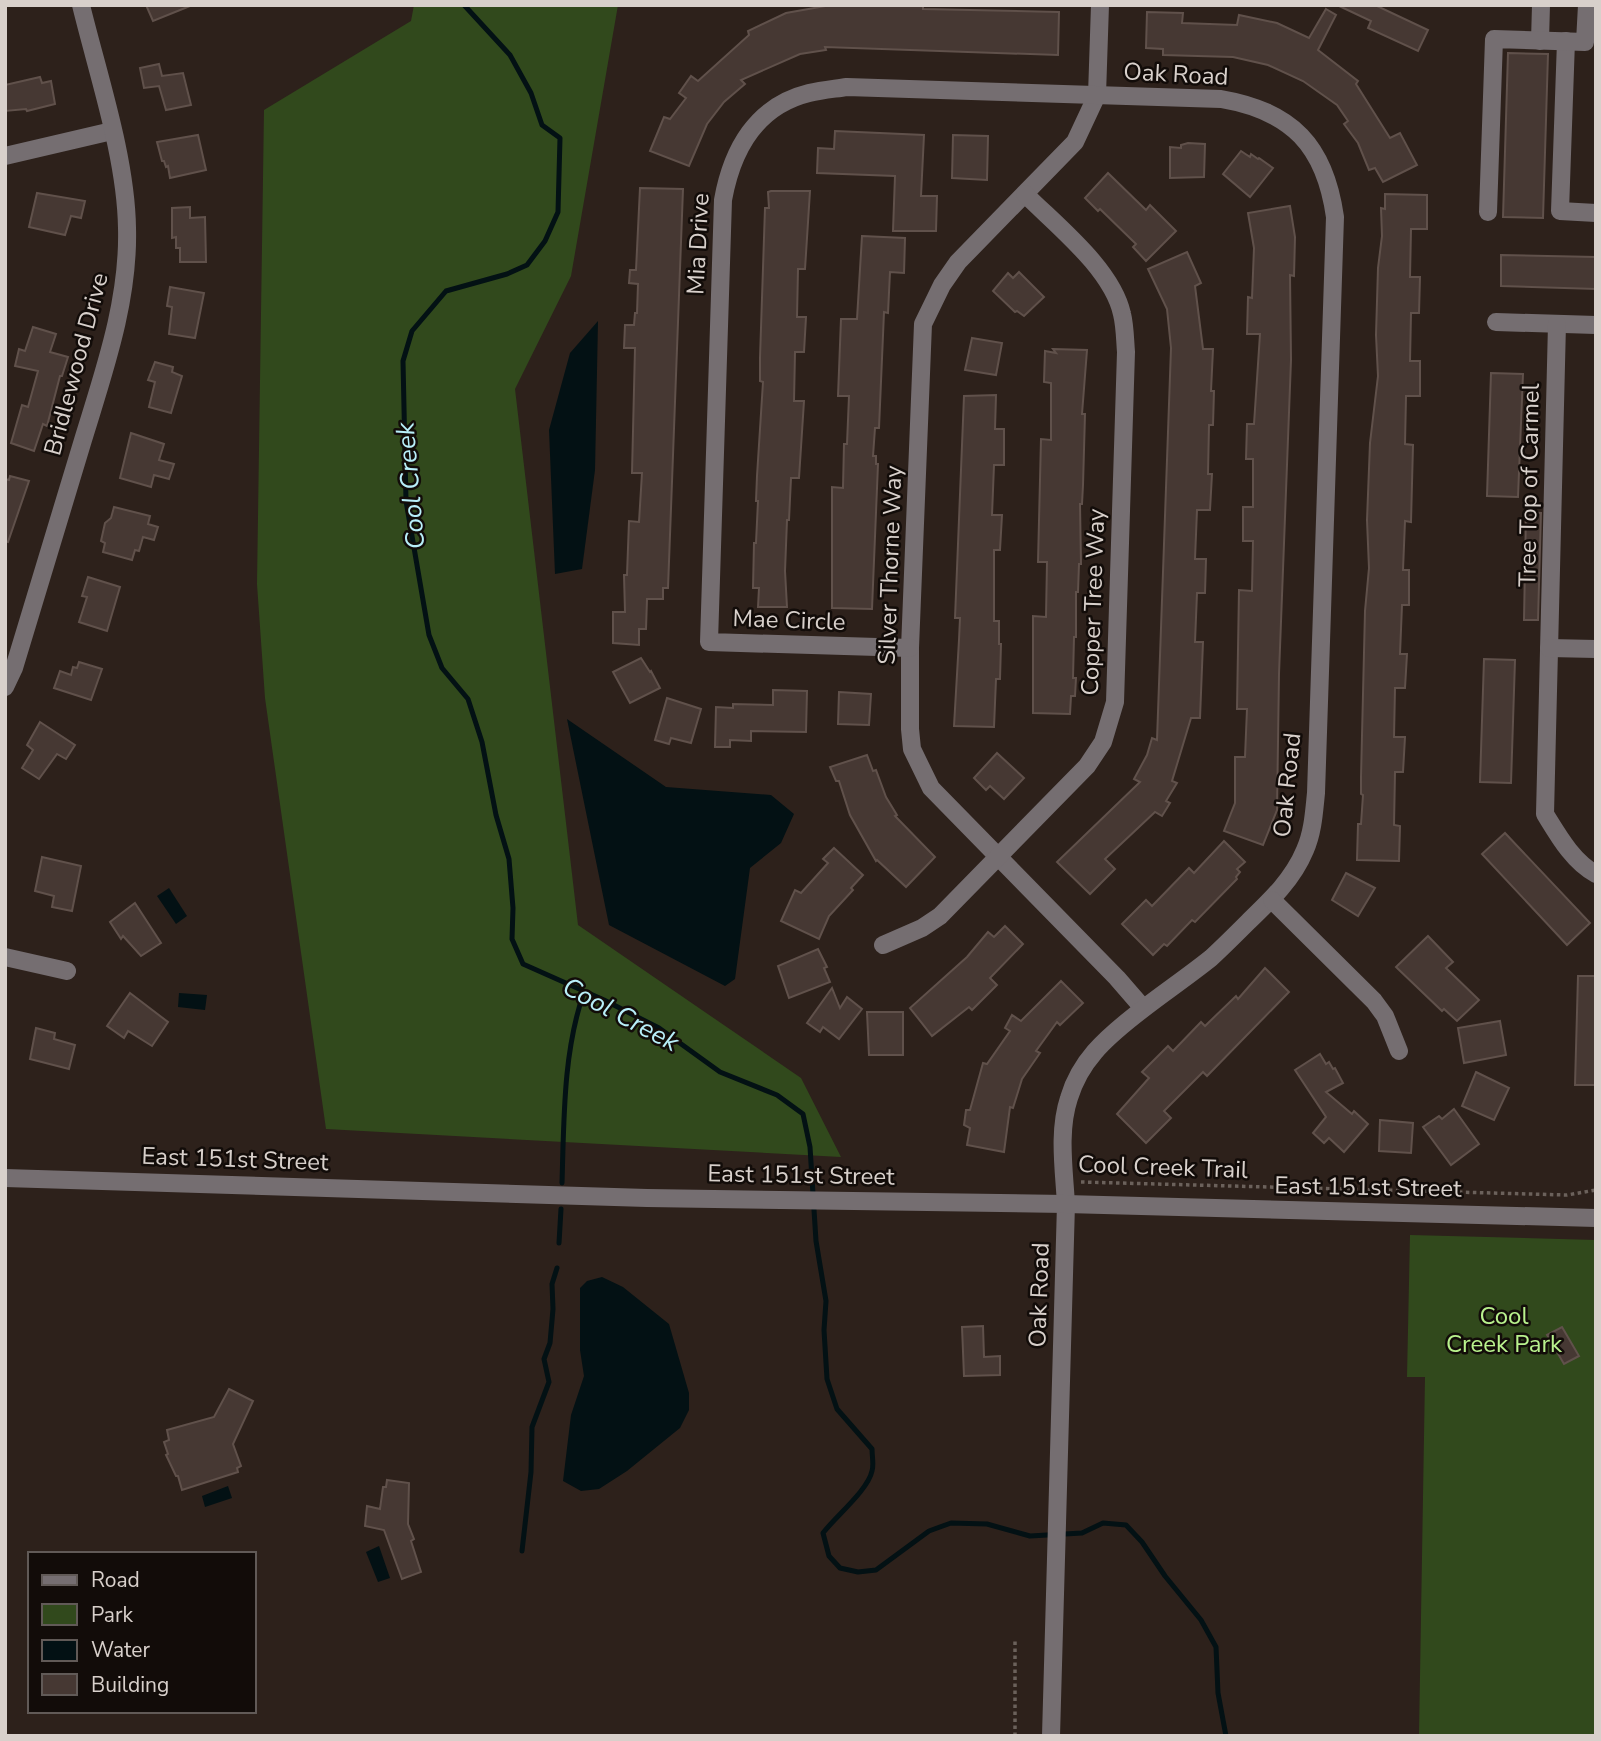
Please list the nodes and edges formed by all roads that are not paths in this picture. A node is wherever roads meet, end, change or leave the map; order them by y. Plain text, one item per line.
1 (81, 5) edge
2 (1100, 5) edge
3 (1541, 5) edge
4 (1587, 5) edge
5 (1539, 40) junction
6 (1566, 41) junction
7 (1097, 95) junction
8 (112, 131) junction
9 (5, 156) edge
10 (1026, 194) junction
11 (1488, 212) dead end
12 (1596, 213) edge
13 (1496, 322) dead end
14 (1557, 324) junction
15 (1596, 325) edge
16 (709, 642) joint
17 (910, 648) junction
18 (1549, 648) junction
19 (1596, 649) edge
20 (5, 687) edge
21 (998, 858) junction
22 (1596, 874) edge
23 (1272, 900) junction
24 (883, 945) dead end
25 (5, 957) edge
26 (67, 971) dead end
27 (1143, 1008) junction
28 (1399, 1051) dead end
29 (5, 1178) edge
30 (1066, 1204) junction
31 (1596, 1218) edge
32 (1051, 1736) edge

1 - 8 street, Bridlewood Drive
2 - 7 street, Oak Road
3 - 5 street
4 - 6 street
5 - 6 street
5 - 11 street
6 - 12 street
7 - 10 street, Silver Thorne Way
7 - 16 street, Mia Drive
7 - 23 street, Oak Road
8 - 9 street
8 - 20 street, Bridlewood Drive
10 - 17 street, Silver Thorne Way
10 - 21 street, Copper Tree Way
13 - 14 street
14 - 15 street
14 - 18 street, Tree Top of Carmel
16 - 17 street, Mae Circle
17 - 21 street, Silver Thorne Way
18 - 19 street
18 - 22 street, Tree Top of Carmel
21 - 24 street, Copper Tree Way
21 - 27 street, Silver Thorne Way
23 - 27 street, Oak Road
23 - 28 street
25 - 26 street
27 - 30 street, Oak Road
29 - 30 street, East 151st Street
30 - 31 street, East 151st Street
30 - 32 street, Oak Road

